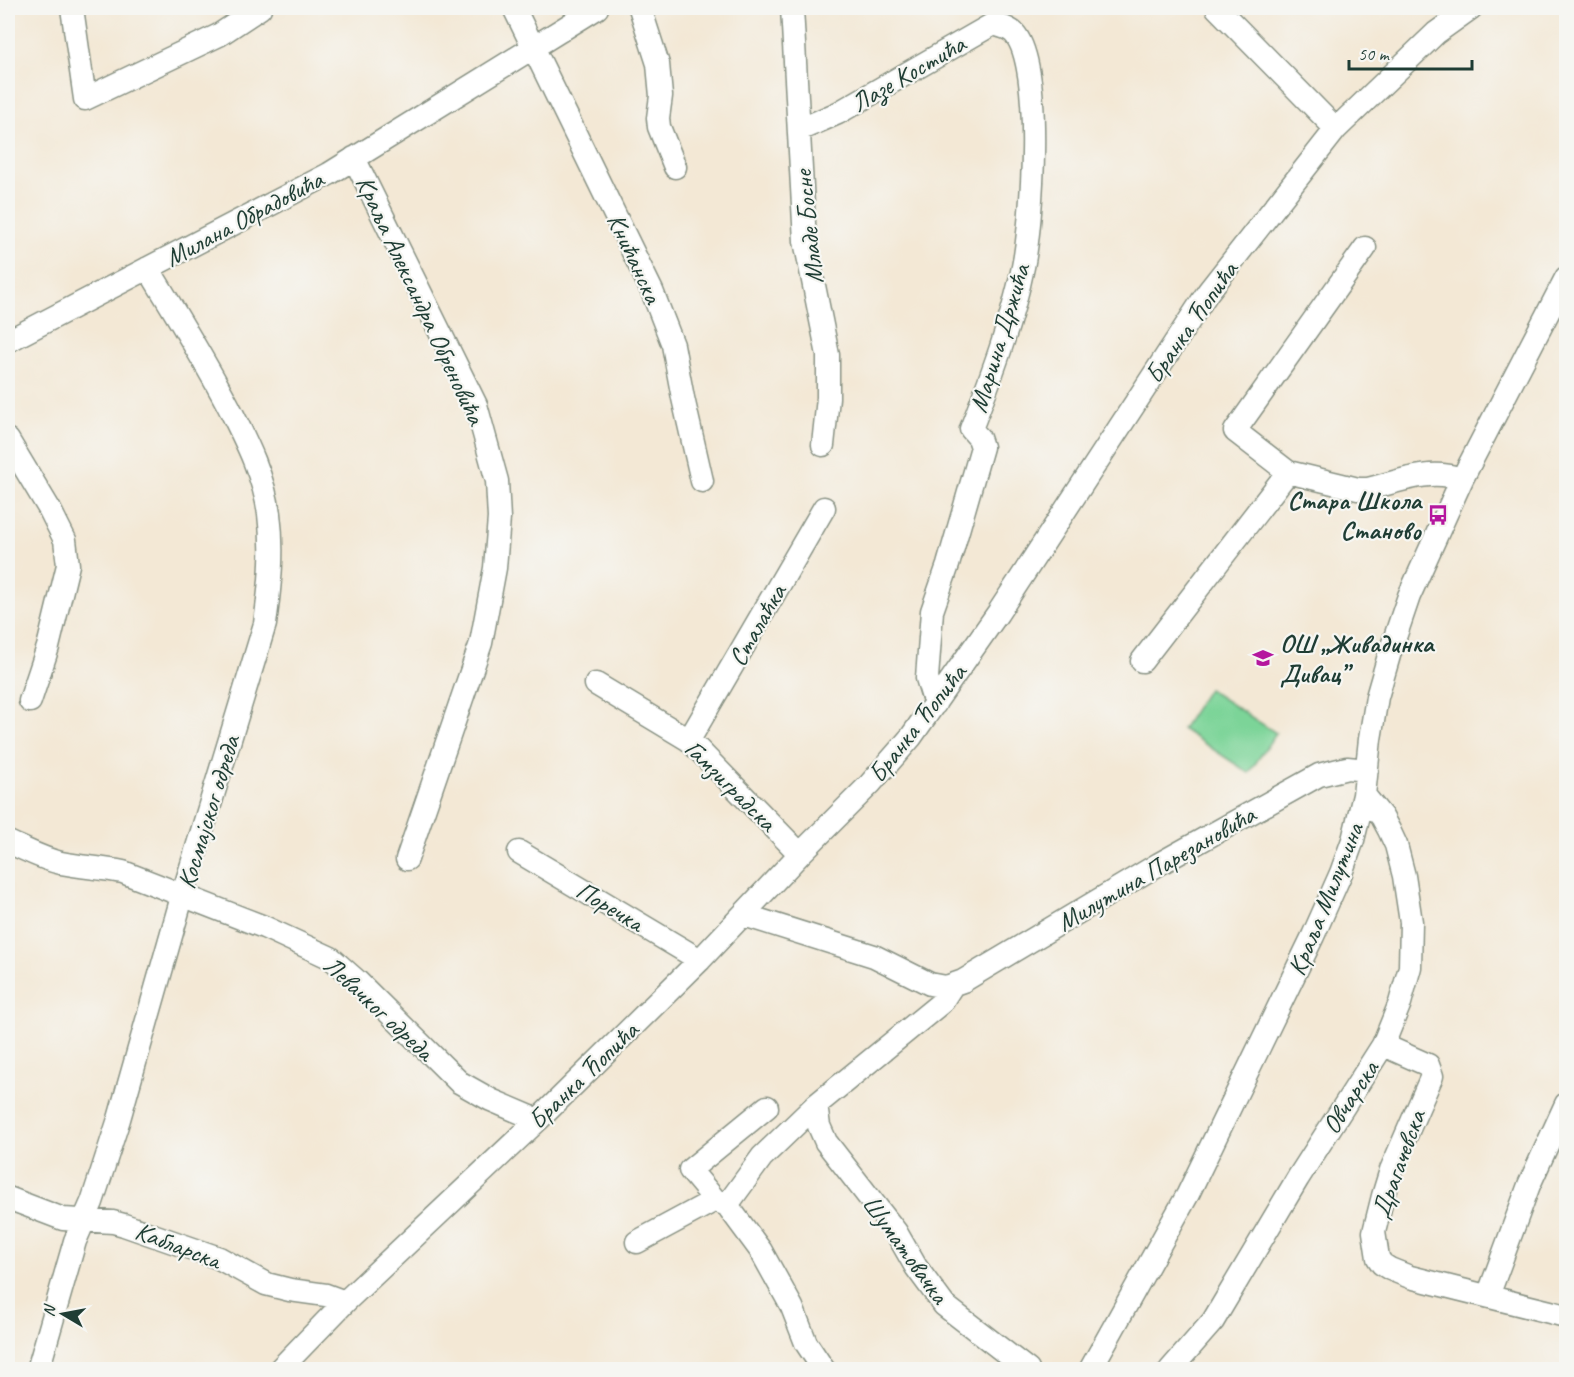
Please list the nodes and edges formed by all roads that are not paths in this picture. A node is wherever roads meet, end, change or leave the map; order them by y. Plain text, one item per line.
1 (72, 8) edge
2 (260, 8) edge
3 (514, 8) edge
4 (597, 8) edge
5 (640, 8) edge
6 (792, 8) edge
7 (1217, 8) edge
8 (1470, 8) edge
9 (232, 16) edge
10 (1015, 34) joint
11 (534, 46) junction
12 (1336, 129) junction
13 (799, 130) junction
14 (354, 158) junction
15 (675, 167) dead end
16 (1365, 248) dead end
17 (148, 268) junction
18 (1566, 278) edge
19 (8, 341) edge
20 (8, 440) edge
21 (824, 445) dead end
22 (1288, 472) junction
23 (1462, 479) junction
24 (702, 482) dead end
25 (824, 508) dead end
26 (1142, 661) dead end
27 (596, 684) dead end
28 (30, 701) dead end
29 (935, 704) junction
30 (689, 740) junction
31 (1367, 770) junction
32 (1364, 795) junction
33 (8, 842) edge
34 (519, 852) dead end
35 (800, 854) junction
36 (407, 859) dead end
37 (182, 897) junction
38 (744, 915) junction
39 (700, 960) junction
40 (952, 986) junction
41 (1383, 1045) junction
42 (1566, 1104) edge
43 (816, 1105) junction
44 (767, 1107) dead end
45 (538, 1120) junction
46 (8, 1198) edge
47 (721, 1202) junction
48 (83, 1220) junction
49 (637, 1242) dead end
50 (1488, 1296) junction
51 (345, 1302) junction
52 (1566, 1316) edge
53 (38, 1370) edge
54 (279, 1370) edge
55 (824, 1370) edge
56 (1028, 1370) edge
57 (1090, 1370) edge
58 (1170, 1370) edge

1 - 9 street
2 - 9 street
3 - 11 street, Книћанска
4 - 11 street, Милана Обрадовића
5 - 15 street
6 - 13 street, Младе Босне
7 - 12 street
8 - 12 street, Бранка Ћопића
10 - 13 street, Лазе Костића
10 - 29 street, Марина Држића
11 - 14 street, Милана Обрадовића
11 - 24 street, Книћанска
12 - 29 street, Бранка Ћопића
13 - 21 street, Младе Босне
14 - 17 street, Милана Обрадовића
14 - 36 street, Краља Александра Обреновића
16 - 22 street
17 - 19 street, Милана Обрадовића
17 - 37 street, Космајског одреда
18 - 23 street, Краља Милутина
20 - 28 street
22 - 23 street
22 - 26 street
23 - 31 street, Краља Милутина
25 - 30 street, Сталаћка
27 - 30 street, Гамзиградска
29 - 35 street, Бранка Ћопића
30 - 35 street, Гамзиградска
31 - 32 street, Краља Милутина
31 - 40 street, Милутина Парезановића
32 - 41 street, Овчарска
32 - 57 street, Краља Милутина
33 - 37 street, Левачког одреда
34 - 39 street, Поречка
35 - 38 street, Бранка Ћопића
37 - 45 street, Левачког одреда
37 - 48 street, Космајског одреда
38 - 39 street, Бранка Ћопића
38 - 40 street
39 - 45 street, Бранка Ћопића
40 - 43 street, Милутина Парезановића
41 - 50 street, Драгачевска
41 - 58 street, Овчарска
42 - 50 street
43 - 47 street, Милутина Парезановића
43 - 56 street, Шуматовачка
44 - 47 street
45 - 51 street, Бранка Ћопића
46 - 48 street, Кабларска
47 - 49 street
47 - 55 street
48 - 51 street, Кабларска
48 - 53 street, Космајског одреда
50 - 52 street, Драгачевска
51 - 54 street, Бранка Ћопића

